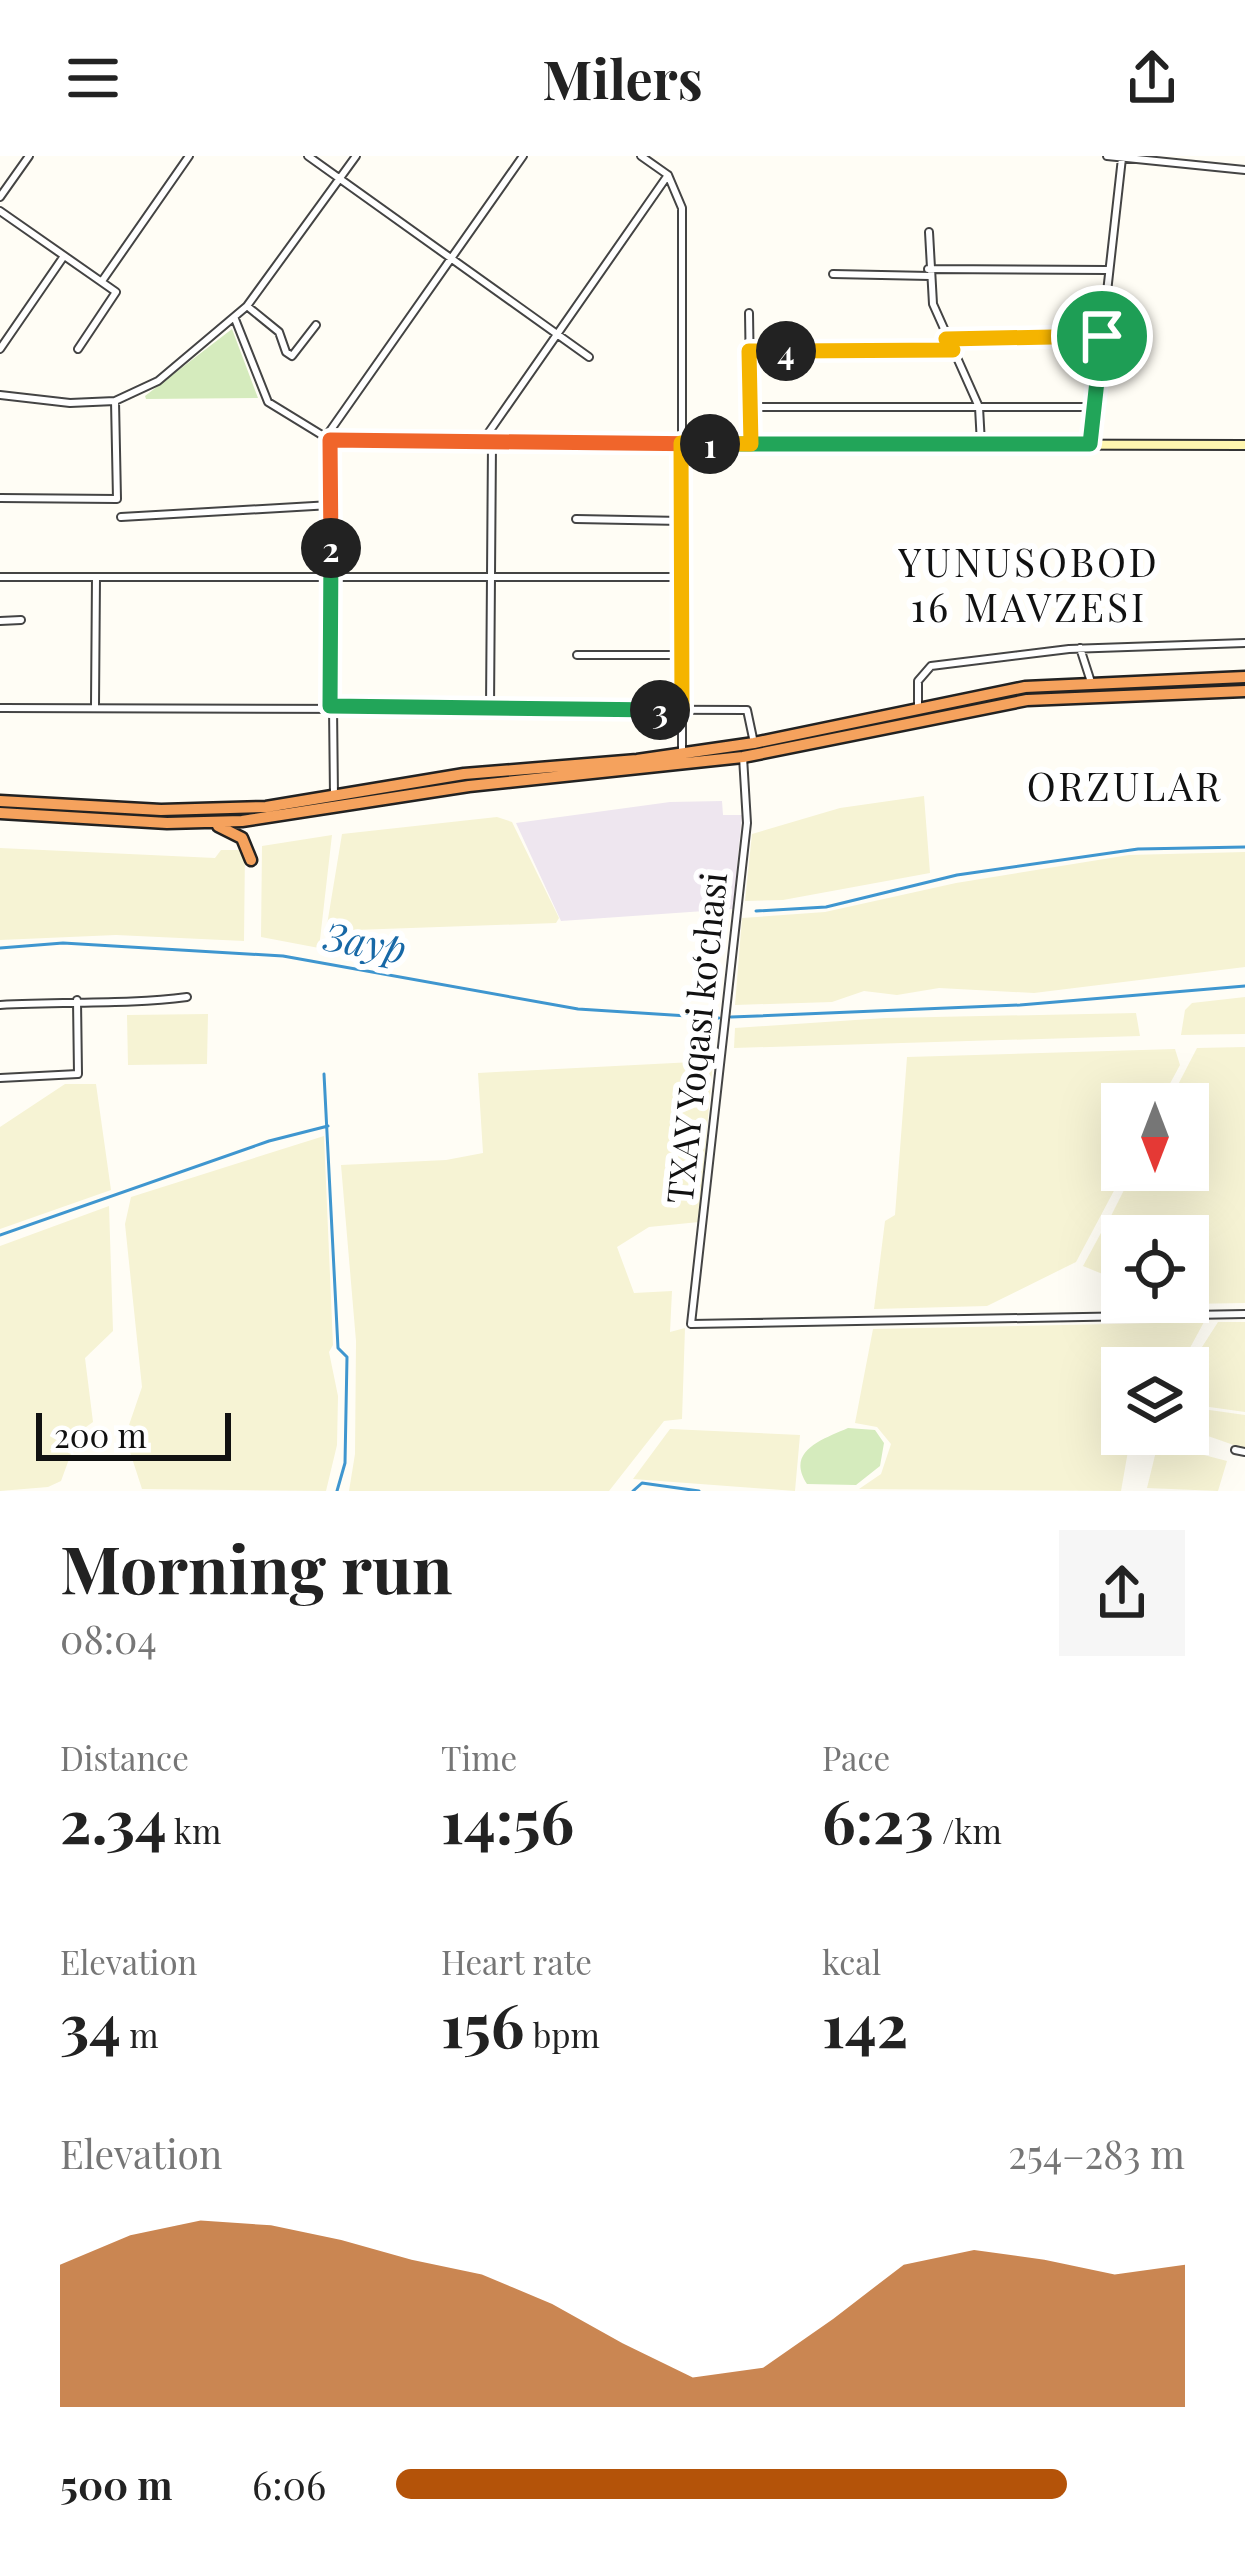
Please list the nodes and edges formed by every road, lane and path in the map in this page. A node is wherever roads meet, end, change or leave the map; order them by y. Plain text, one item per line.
1 (29, 156) edge
2 (189, 156) edge
3 (308, 156) edge
4 (356, 156) edge
5 (523, 156) edge
6 (641, 156) edge
7 (1107, 156) edge
8 (1122, 158) edge
9 (1245, 170) edge
10 (668, 175) junction
11 (340, 178) junction
12 (0, 197) edge
13 (0, 211) edge
14 (929, 232) dead end
15 (64, 256) junction
16 (451, 257) junction
17 (1107, 269) junction
18 (929, 273) junction
19 (833, 274) dead end
20 (101, 281) junction
21 (248, 306) junction
22 (749, 313) dead end
23 (235, 319) junction
24 (316, 326) dead end
25 (557, 334) junction
26 (1102, 336) junction
27 (946, 339) junction
28 (0, 349) edge
29 (78, 349) dead end
30 (953, 350) junction
31 (749, 351) junction
32 (589, 357) dead end
33 (0, 395) edge
34 (116, 401) junction
35 (750, 407) junction
36 (979, 407) junction
37 (1095, 407) junction
38 (327, 439) junction
39 (491, 443) junction
40 (681, 443) junction
41 (751, 444) junction
42 (982, 444) junction
43 (1090, 444) junction
44 (1245, 445) edge
45 (0, 498) edge
46 (332, 505) junction
47 (121, 517) dead end
48 (576, 519) dead end
49 (682, 521) junction
50 (491, 575) junction
51 (331, 576) junction
52 (0, 577) edge
53 (96, 577) junction
54 (682, 577) junction
55 (21, 620) dead end
56 (0, 621) edge
57 (1245, 643) edge
58 (1080, 648) junction
59 (577, 655) dead end
60 (682, 656) junction
61 (1245, 677) edge
62 (1091, 682) junction
63 (1245, 691) edge
64 (330, 706) junction
65 (95, 707) junction
66 (0, 708) edge
67 (490, 709) junction
68 (682, 710) junction
69 (919, 714) junction
70 (754, 743) junction
71 (682, 754) junction
72 (743, 757) junction
73 (566, 773) junction
74 (334, 796) junction
75 (0, 801) edge
76 (57, 811) junction
77 (0, 813) edge
78 (203, 823) junction
79 (251, 860) dead end
80 (187, 997) dead end
81 (77, 1000) junction
82 (0, 1005) edge
83 (0, 1078) edge
84 (1245, 1314) edge
85 (1235, 1450) dead end
86 (1245, 1452) edge

1 - 12 street
2 - 20 street
3 - 11 street
4 - 11 street
5 - 16 street
6 - 10 street
7 - 8 street
8 - 9 street
8 - 17 street
10 - 25 street
10 - 40 street
11 - 16 street
11 - 21 street
13 - 15 street
14 - 18 street
15 - 20 street
15 - 28 street
16 - 25 street
16 - 38 street
17 - 18 street
17 - 26 street
18 - 19 street
18 - 27 street
20 - 29 street
21 - 23 street
21 - 24 street
22 - 31 street
23 - 34 street
23 - 38 street
25 - 32 street
25 - 39 street
26 - 27 street
26 - 37 street
27 - 30 street
30 - 31 street
30 - 36 street
31 - 35 street
33 - 34 street
34 - 45 street
35 - 36 street
35 - 41 street
36 - 37 street
36 - 42 street
37 - 43 street
38 - 39 street
38 - 46 street
39 - 40 street
39 - 50 street
40 - 41 street
40 - 49 street
41 - 42 street
42 - 43 street
43 - 44 street
46 - 47 street
46 - 51 street
48 - 49 street
49 - 54 street
50 - 51 street
50 - 54 street
50 - 67 street
51 - 53 street
51 - 64 street
52 - 53 street
53 - 65 street
54 - 60 street
55 - 56 street
57 - 58 street
58 - 62 street
58 - 69 street
59 - 60 street
60 - 68 street
61 - 62 highway
62 - 69 highway
63 - 69 highway
64 - 65 street
64 - 67 street
64 - 74 street
65 - 66 street
67 - 68 street
68 - 70 street
68 - 71 street
69 - 70 highway
69 - 72 highway
70 - 71 highway
71 - 73 highway
72 - 73 highway
72 - 84 street, TXAY Yoqasi koʻchasi
73 - 74 highway
73 - 78 highway
74 - 76 highway
75 - 76 highway
76 - 77 highway
76 - 78 highway
78 - 79 highway
80 - 81 street
81 - 82 street
81 - 83 street
85 - 86 street

